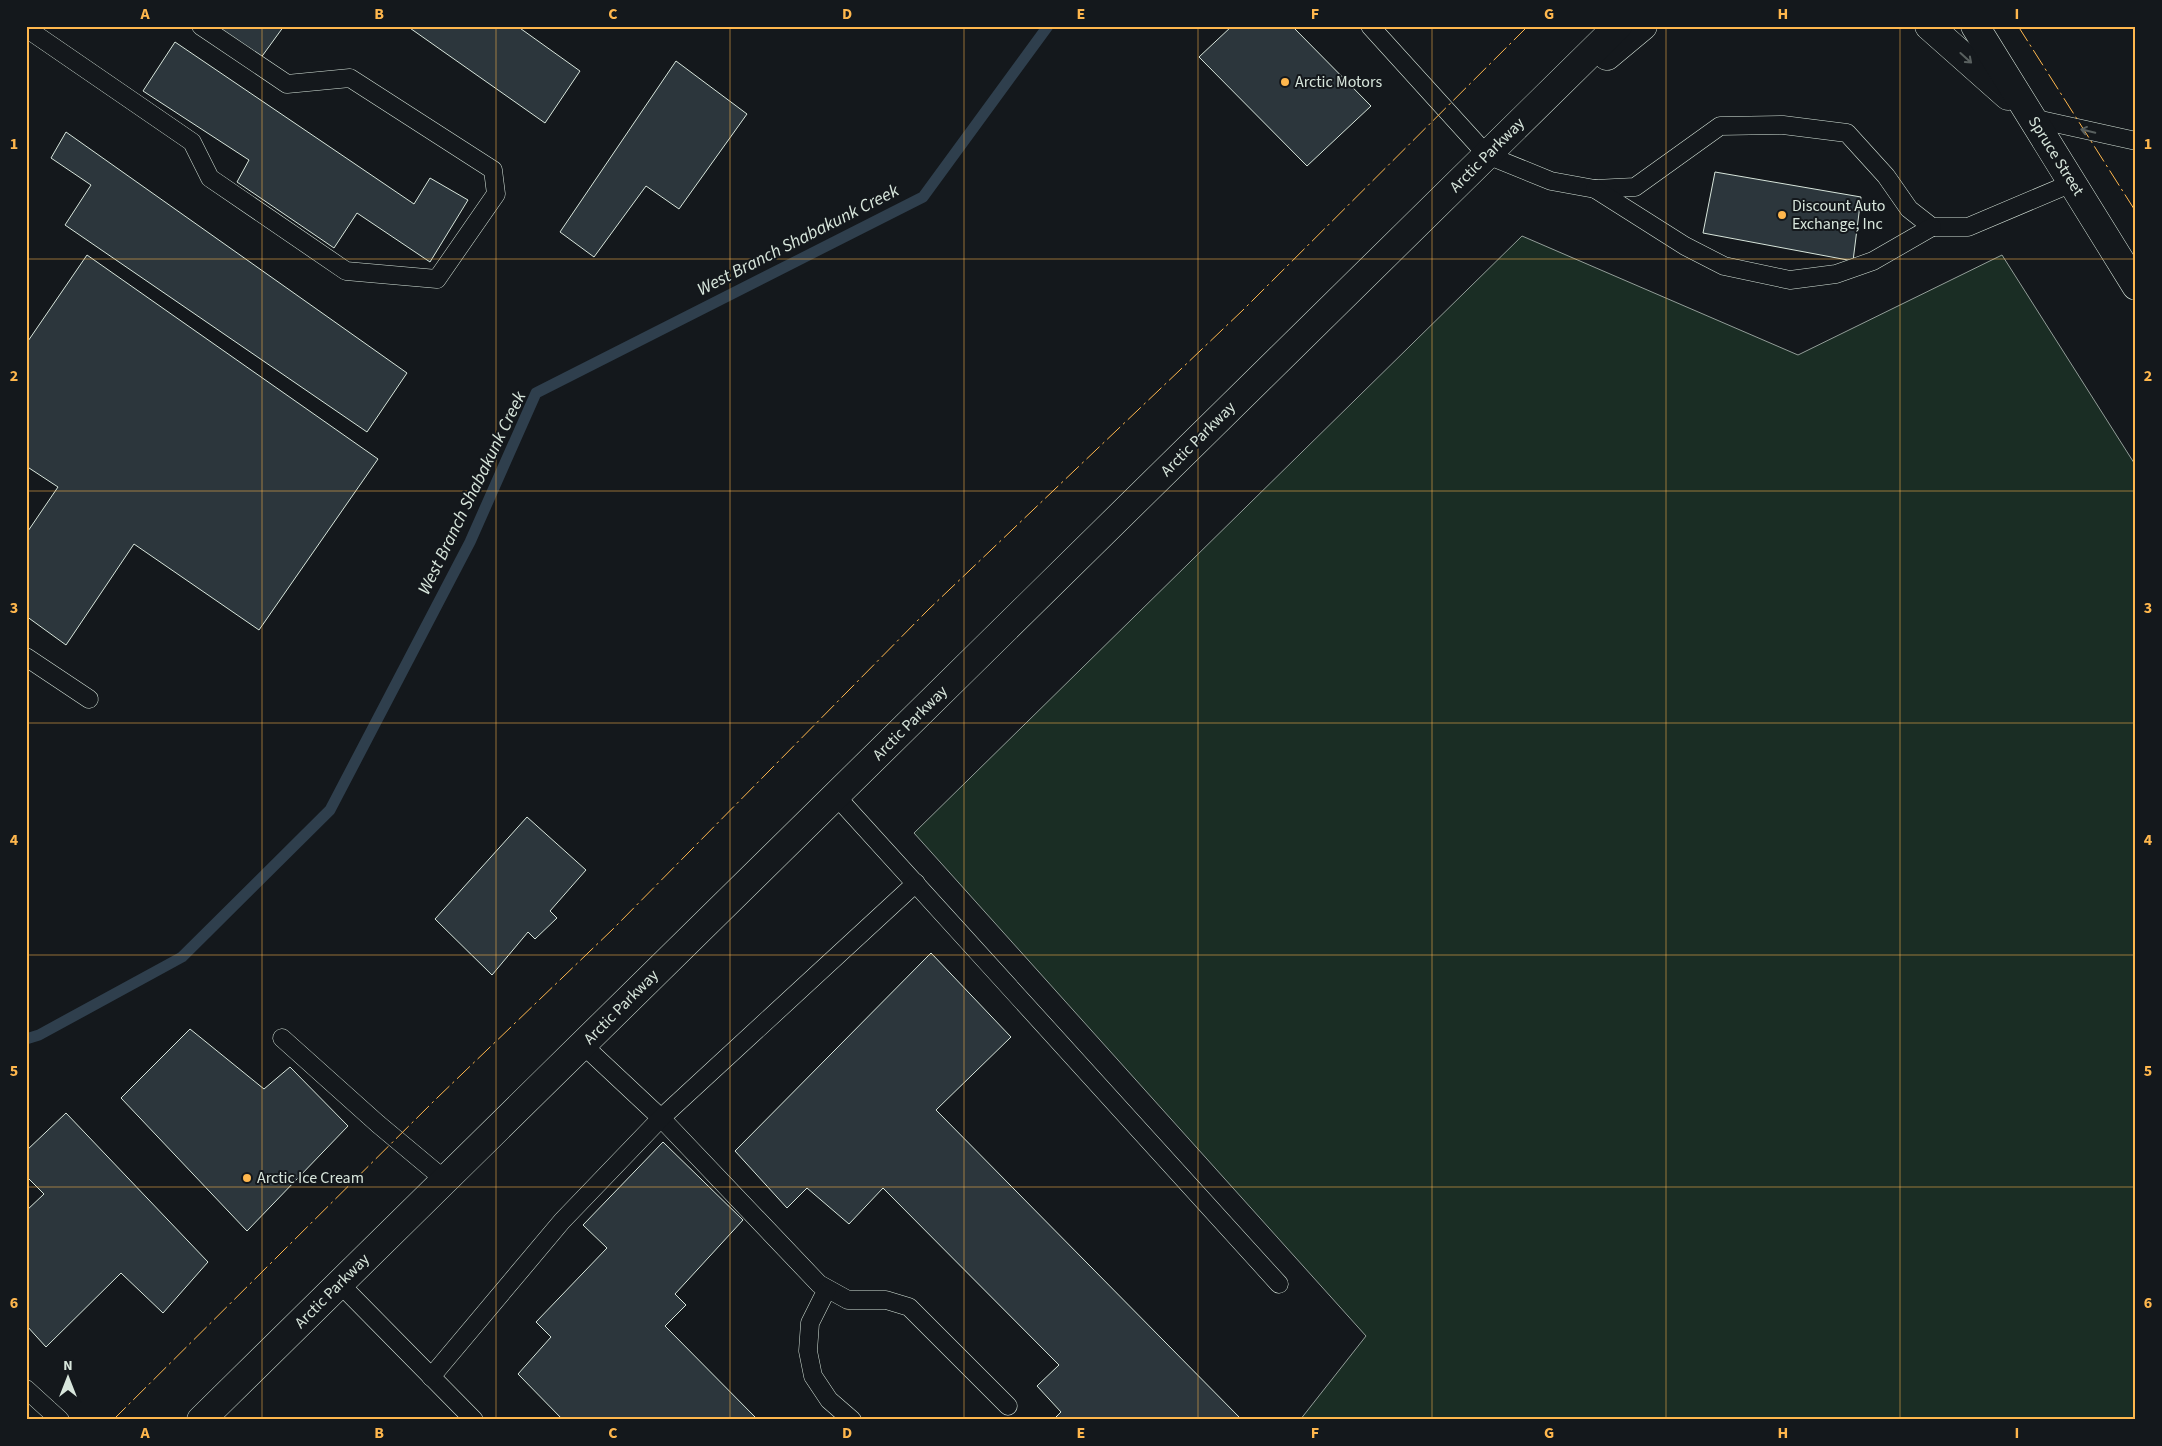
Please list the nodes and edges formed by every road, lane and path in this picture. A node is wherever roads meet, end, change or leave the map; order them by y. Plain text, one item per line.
1 (201, 26) edge
2 (1370, 26) edge
3 (1618, 26) edge
4 (1643, 26) edge
5 (1929, 26) edge
6 (1975, 26) edge
7 (26, 28) edge
8 (2032, 118) junction
9 (2136, 141) edge
10 (1487, 155) junction
11 (2072, 183) junction
12 (1595, 189) junction
13 (1932, 227) junction
14 (2136, 286) edge
15 (26, 657) edge
16 (89, 699) dead end
17 (836, 796) junction
18 (916, 883) junction
19 (282, 1038) dead end
20 (583, 1045) junction
21 (661, 1118) junction
22 (445, 1180) junction
23 (340, 1284) junction
24 (1279, 1284) dead end
25 (827, 1289) junction
26 (431, 1377) junction
27 (26, 1389) edge
28 (1008, 1406) dead end
29 (60, 1420) edge
30 (201, 1420) edge
31 (474, 1420) edge
32 (852, 1420) edge

1 - 7 lane
2 - 10 lane
3 - 10 street, Arctic Parkway
4 - 10 street
5 -> 8 street
6 - 8 street, Spruce Street
9 -> 8 lane
8 - 11 street, Spruce Street
10 - 12 lane
10 - 17 street, Arctic Parkway
11 - 13 lane
11 - 14 street, Spruce Street
12 - 13 lane
12 - 13 lane
15 - 16 lane
17 - 18 lane
17 - 20 street, Arctic Parkway
18 - 21 lane
18 - 24 lane
19 - 22 lane
20 - 21 lane
20 - 22 street, Arctic Parkway
21 - 25 lane
21 - 26 lane
22 - 23 street, Arctic Parkway
23 - 26 lane
23 - 30 street, Arctic Parkway
25 - 28 lane
25 - 32 lane
26 - 31 lane
27 - 29 lane

